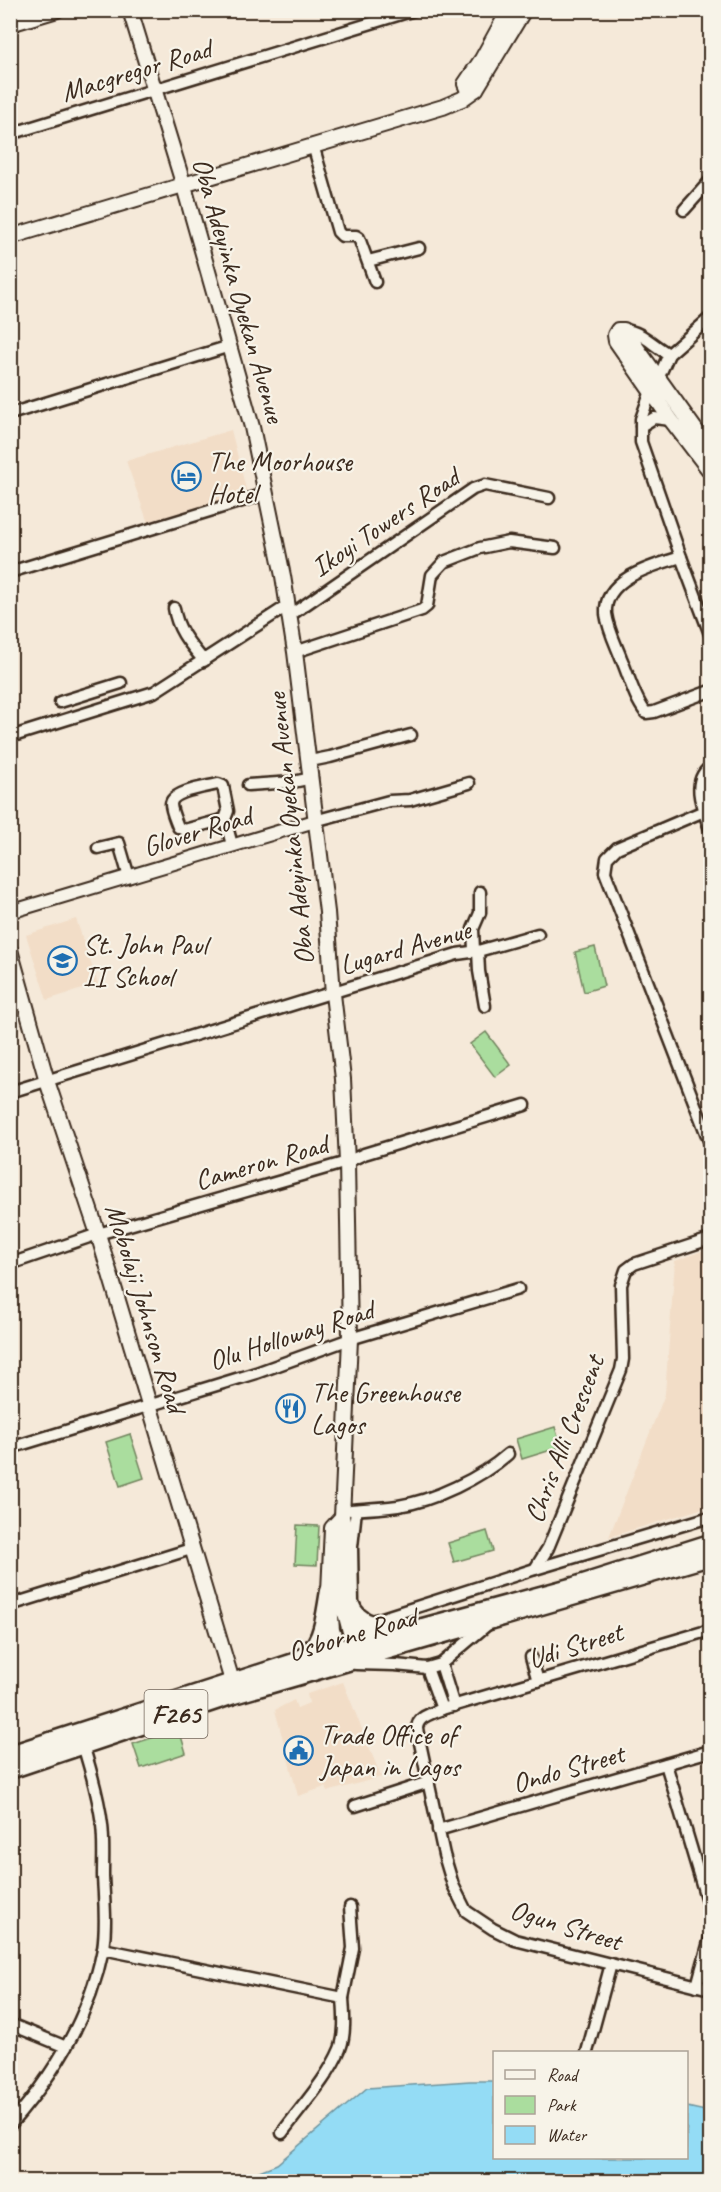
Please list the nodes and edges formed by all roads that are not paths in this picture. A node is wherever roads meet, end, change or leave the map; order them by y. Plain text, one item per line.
1 (57, 10) edge
2 (130, 10) edge
3 (414, 10) edge
4 (509, 10) edge
5 (524, 10) edge
6 (10, 24) edge
7 (471, 87) junction
8 (154, 90) junction
9 (10, 134) edge
10 (313, 144) junction
11 (711, 181) edge
12 (183, 183) junction
13 (684, 210) dead end
14 (10, 237) edge
15 (419, 248) dead end
16 (368, 261) junction
17 (375, 282) dead end
18 (711, 318) edge
19 (624, 330) junction
20 (230, 346) junction
21 (669, 354) junction
22 (658, 379) junction
23 (651, 392) junction
24 (10, 414) edge
25 (671, 420) junction
26 (641, 426) junction
27 (711, 450) edge
28 (711, 471) edge
29 (265, 494) junction
30 (549, 498) dead end
31 (555, 548) dead end
32 (681, 557) junction
33 (10, 572) edge
34 (174, 608) dead end
35 (288, 611) junction
36 (711, 634) edge
37 (295, 652) junction
38 (204, 661) junction
39 (121, 683) dead end
40 (711, 691) edge
41 (90, 692) junction
42 (60, 702) dead end
43 (96, 711) junction
44 (411, 735) dead end
45 (10, 737) edge
46 (310, 761) junction
47 (711, 766) edge
48 (312, 778) junction
49 (469, 783) dead end
50 (248, 785) dead end
51 (704, 811) junction
52 (225, 819) junction
53 (318, 820) junction
54 (711, 829) edge
55 (232, 845) junction
56 (98, 848) dead end
57 (129, 877) junction
58 (480, 892) dead end
59 (10, 912) edge
60 (538, 934) dead end
61 (10, 950) edge
62 (476, 951) junction
63 (333, 994) junction
64 (485, 1006) dead end
65 (47, 1081) junction
66 (10, 1092) edge
67 (525, 1105) dead end
68 (711, 1143) edge
69 (347, 1162) junction
70 (98, 1234) junction
71 (711, 1239) edge
72 (10, 1264) edge
73 (518, 1289) dead end
74 (350, 1339) junction
75 (150, 1406) junction
76 (10, 1448) edge
77 (508, 1454) dead end
78 (347, 1513) junction
79 (711, 1517) edge
80 (711, 1543) edge
81 (191, 1549) junction
82 (711, 1557) edge
83 (535, 1569) junction
84 (329, 1591) junction
85 (10, 1605) edge
86 (343, 1609) junction
87 (491, 1622) junction
88 (413, 1629) junction
89 (711, 1629) edge
90 (348, 1656) junction
91 (531, 1657) dead end
92 (297, 1661) junction
93 (441, 1664) junction
94 (427, 1668) junction
95 (232, 1681) junction
96 (538, 1681) junction
97 (454, 1706) junction
98 (442, 1709) junction
99 (83, 1745) junction
100 (711, 1751) edge
101 (10, 1754) edge
102 (666, 1764) junction
103 (10, 1770) edge
104 (429, 1782) junction
105 (355, 1806) dead end
106 (438, 1830) junction
107 (705, 1872) edge
108 (350, 1907) dead end
109 (711, 1911) edge
110 (711, 1938) edge
111 (103, 1948) junction
112 (611, 1964) junction
113 (696, 1986) junction
114 (711, 1989) edge
115 (343, 1998) junction
116 (10, 2024) edge
117 (66, 2047) junction
118 (587, 2051) edge
119 (10, 2125) edge
120 (282, 2133) dead end

1 - 6 main road
2 - 8 main road, Oba Adeyinka Oyekan Avenue
3 - 8 street, Macgregor Road
4 - 7 main road
5 - 7 main road
7 - 10 main road
8 - 9 street, Macgregor Road
8 - 12 main road, Oba Adeyinka Oyekan Avenue
10 - 12 main road
10 - 16 street
11 - 13 street
12 - 14 main road
12 - 20 main road, Oba Adeyinka Oyekan Avenue
15 - 16 street
16 - 17 street
18 - 21 street
19 - 21 street
19 - 22 main road
19 - 23 main road
20 - 24 street
20 - 29 main road, Oba Adeyinka Oyekan Avenue
21 - 22 street
22 - 27 main road
23 - 25 main road
23 - 26 street
25 - 26 street
25 - 28 main road
26 - 32 street
29 - 33 street
29 - 35 main road, Oba Adeyinka Oyekan Avenue
30 - 35 street, Ikoyi Towers Road
31 - 37 street
32 - 36 street
32 - 40 street
34 - 38 street
35 - 37 main road, Oba Adeyinka Oyekan Avenue
35 - 38 street, Ikoyi Towers Road
37 - 46 main road, Oba Adeyinka Oyekan Avenue
38 - 43 street, Ikoyi Towers Road
39 - 41 street
41 - 42 street
41 - 43 street
43 - 45 street, Ikoyi Towers Road
44 - 46 street
46 - 48 main road, Oba Adeyinka Oyekan Avenue
47 - 51 street
48 - 50 street
48 - 53 main road, Oba Adeyinka Oyekan Avenue
49 - 53 street, Glover Road
51 - 54 street
51 - 68 street
52 - 52 street
52 - 55 street
53 - 55 street, Glover Road
53 - 63 main road, Oba Adeyinka Oyekan Avenue
55 - 57 street, Glover Road
56 - 57 street
57 - 59 street, Glover Road
58 - 62 street
60 - 62 street, Lugard Avenue
61 - 65 main road, Mobolaji Johnson Road
62 - 63 street, Lugard Avenue
62 - 64 street
63 - 65 street, Lugard Avenue
63 - 69 main road, Oba Adeyinka Oyekan Avenue
65 - 66 street, Lugard Avenue
65 - 70 main road, Mobolaji Johnson Road
67 - 69 street, Cameron Road
69 - 70 street, Cameron Road
69 - 74 main road, Oba Adeyinka Oyekan Avenue
70 - 72 street, Cameron Road
70 - 75 main road, Mobolaji Johnson Road
71 - 83 street, Chris Alli Crescent
73 - 74 street, Olu Holloway Road
74 - 75 street, Olu Holloway Road
74 - 78 main road, Oba Adeyinka Oyekan Avenue
75 - 76 street, Olu Holloway Road
75 - 81 main road, Mobolaji Johnson Road
77 - 78 street
78 - 83 street
78 - 84 main road
78 - 86 main road, Oba Adeyinka Oyekan Avenue
79 - 83 street
80 - 88 main road, Osborne Road / F265
81 - 85 street
81 - 95 main road, Mobolaji Johnson Road
82 - 87 main road, Osborne Road / F265
84 - 90 main road
84 - 92 main road
86 - 88 main road
86 - 90 main road, Oba Adeyinka Oyekan Avenue
87 - 90 main road, Osborne Road / F265
87 - 93 street
88 - 90 main road, Osborne Road / F265
89 - 96 street, Udi Street
90 - 92 main road, Osborne Road / F265
90 - 94 street
90 - 99 main road, Osborne Road / F265
91 - 96 street
92 - 95 main road, Osborne Road / F265
93 - 94 street
93 - 97 street
94 - 98 street
95 - 101 main road, Osborne Road / F265
96 - 97 street, Udi Street
97 - 98 street, Ogun Street
98 - 104 street, Ogun Street
99 - 103 main road, Osborne Road / F265
99 - 111 street
100 - 102 street, Ondo Street
102 - 106 street, Ondo Street
102 - 107 street
104 - 105 street
104 - 106 street, Ogun Street
106 - 112 street, Ogun Street
107 - 109 street
108 - 115 street
110 - 113 street
111 - 115 street
111 - 117 street
112 - 113 street, Ogun Street
112 - 118 street
113 - 114 street, Ogun Street
115 - 120 street
116 - 117 street
117 - 119 street

